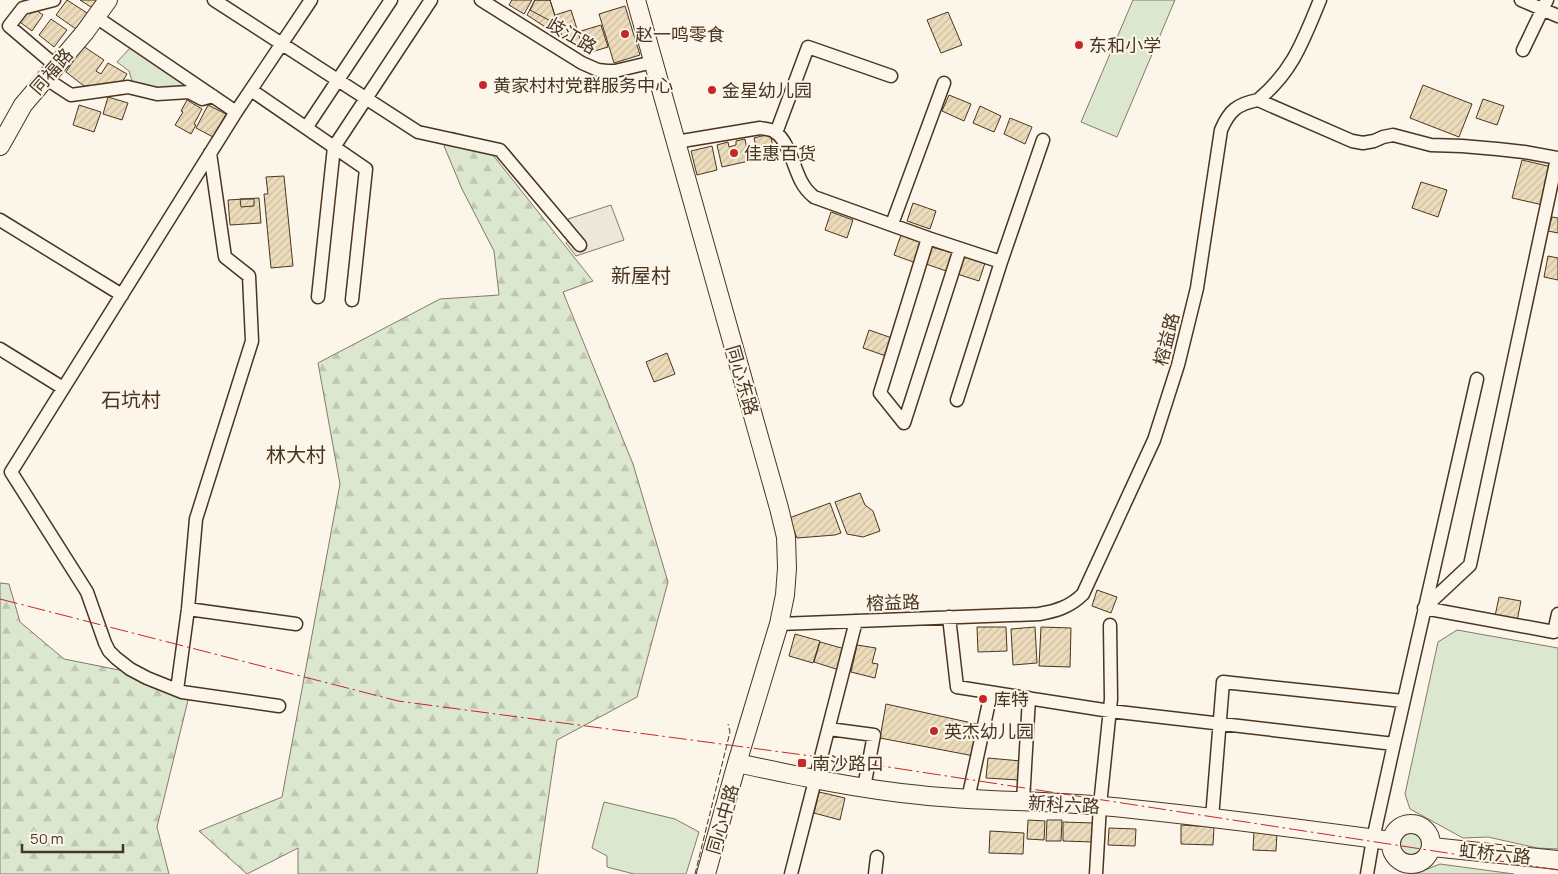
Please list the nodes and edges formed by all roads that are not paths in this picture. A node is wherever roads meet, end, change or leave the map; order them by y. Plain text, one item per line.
1 (54, 0) edge
2 (108, 0) edge
3 (214, 0) edge
4 (311, 0) edge
5 (390, 0) edge
6 (431, 0) edge
7 (481, 0) edge
8 (636, 0) edge
9 (1320, 0) edge
10 (1521, 0) edge
11 (1544, 4) edge
12 (1558, 16) edge
13 (96, 17) junction
14 (282, 44) junction
15 (1523, 50) dead end
16 (654, 62) junction
17 (50, 72) junction
18 (891, 76) dead end
19 (338, 80) junction
20 (944, 83) dead end
21 (251, 90) junction
22 (213, 96) junction
23 (366, 99) junction
24 (1258, 100) junction
25 (236, 112) junction
26 (306, 128) junction
27 (776, 133) junction
28 (1043, 140) dead end
29 (676, 142) junction
30 (0, 146) edge
31 (334, 147) junction
32 (210, 153) junction
33 (1557, 158) edge
34 (0, 220) edge
35 (892, 224) junction
36 (928, 238) junction
37 (580, 245) dead end
38 (960, 249) junction
39 (1001, 262) junction
40 (122, 295) junction
41 (318, 297) dead end
42 (352, 300) dead end
43 (0, 349) edge
44 (1477, 380) dead end
45 (63, 388) junction
46 (956, 400) dead end
47 (1424, 608) junction
48 (188, 609) junction
49 (1558, 614) edge
50 (949, 618) junction
51 (856, 621) junction
52 (296, 624) dead end
53 (779, 624) junction
54 (1110, 625) dead end
55 (177, 690) junction
56 (991, 693) junction
57 (1029, 698) junction
58 (1403, 701) junction
59 (279, 706) dead end
60 (1110, 711) junction
61 (1219, 724) junction
62 (829, 729) junction
63 (1394, 744) junction
64 (737, 763) junction
65 (816, 780) junction
66 (864, 787) junction
67 (968, 799) junction
68 (1023, 801) junction
69 (1100, 806) junction
70 (1212, 818) junction
71 (1373, 838) junction
72 (1391, 841) junction
73 (1432, 847) junction
74 (877, 858) dead end
75 (1558, 860) edge
76 (706, 874) edge
77 (791, 874) edge
78 (875, 874) edge
79 (1096, 874) edge
80 (1368, 874) edge

1 - 17 street
2 - 13 street, 同福路
3 - 14 street
4 - 14 street
5 - 19 street
6 - 23 street
7 - 16 street, 歧江路
8 - 16 street, 同心东路
9 - 24 street
10 - 11 street
11 - 12 street
11 - 15 street
13 - 17 street, 同福路
13 - 22 street
14 - 19 street
14 - 21 street
16 - 29 street, 同心东路
17 - 22 street
17 - 30 street, 同福路
18 - 27 street
19 - 23 street
19 - 26 street
20 - 35 street
21 - 25 street
21 - 26 street
22 - 25 street
23 - 31 street
23 - 37 street
24 - 33 street
24 - 50 street, 榕益路
25 - 32 street
26 - 31 street
27 - 29 street
27 - 35 street
28 - 39 street
29 - 53 street, 同心东路
31 - 41 street
31 - 42 street
32 - 40 street
32 - 48 street
33 - 47 street
34 - 40 street
35 - 36 street
36 - 38 street
36 - 38 street
38 - 39 street
39 - 46 street
40 - 45 street
43 - 45 street
44 - 47 street
45 - 55 street
47 - 49 street
47 - 58 street
48 - 52 street
48 - 55 street
50 - 51 street, 榕益路
50 - 56 street
51 - 53 street, 榕益路
51 - 62 street
53 - 64 street, 同心东路
54 - 60 street
55 - 59 street
56 - 57 street
56 - 67 street
57 - 60 street
57 - 68 street
58 - 61 street
58 - 63 street
60 - 61 street
60 - 69 street
61 - 63 street
61 - 70 street
62 - 65 street
62 - 66 street
63 - 71 street
64 - 65 street, 新科六路
64 - 76 street, 同心中路
65 - 66 street, 新科六路
65 - 77 street
66 - 67 street, 新科六路
67 - 68 street, 新科六路
68 - 69 street, 新科六路
69 - 70 street, 新科六路
69 - 79 street
70 - 71 street, 新科六路
71 - 72 street, 新科六路
71 - 80 street
72 - 73 street
72 - 73 street
73 - 75 street, 虹桥六路
74 - 78 street

